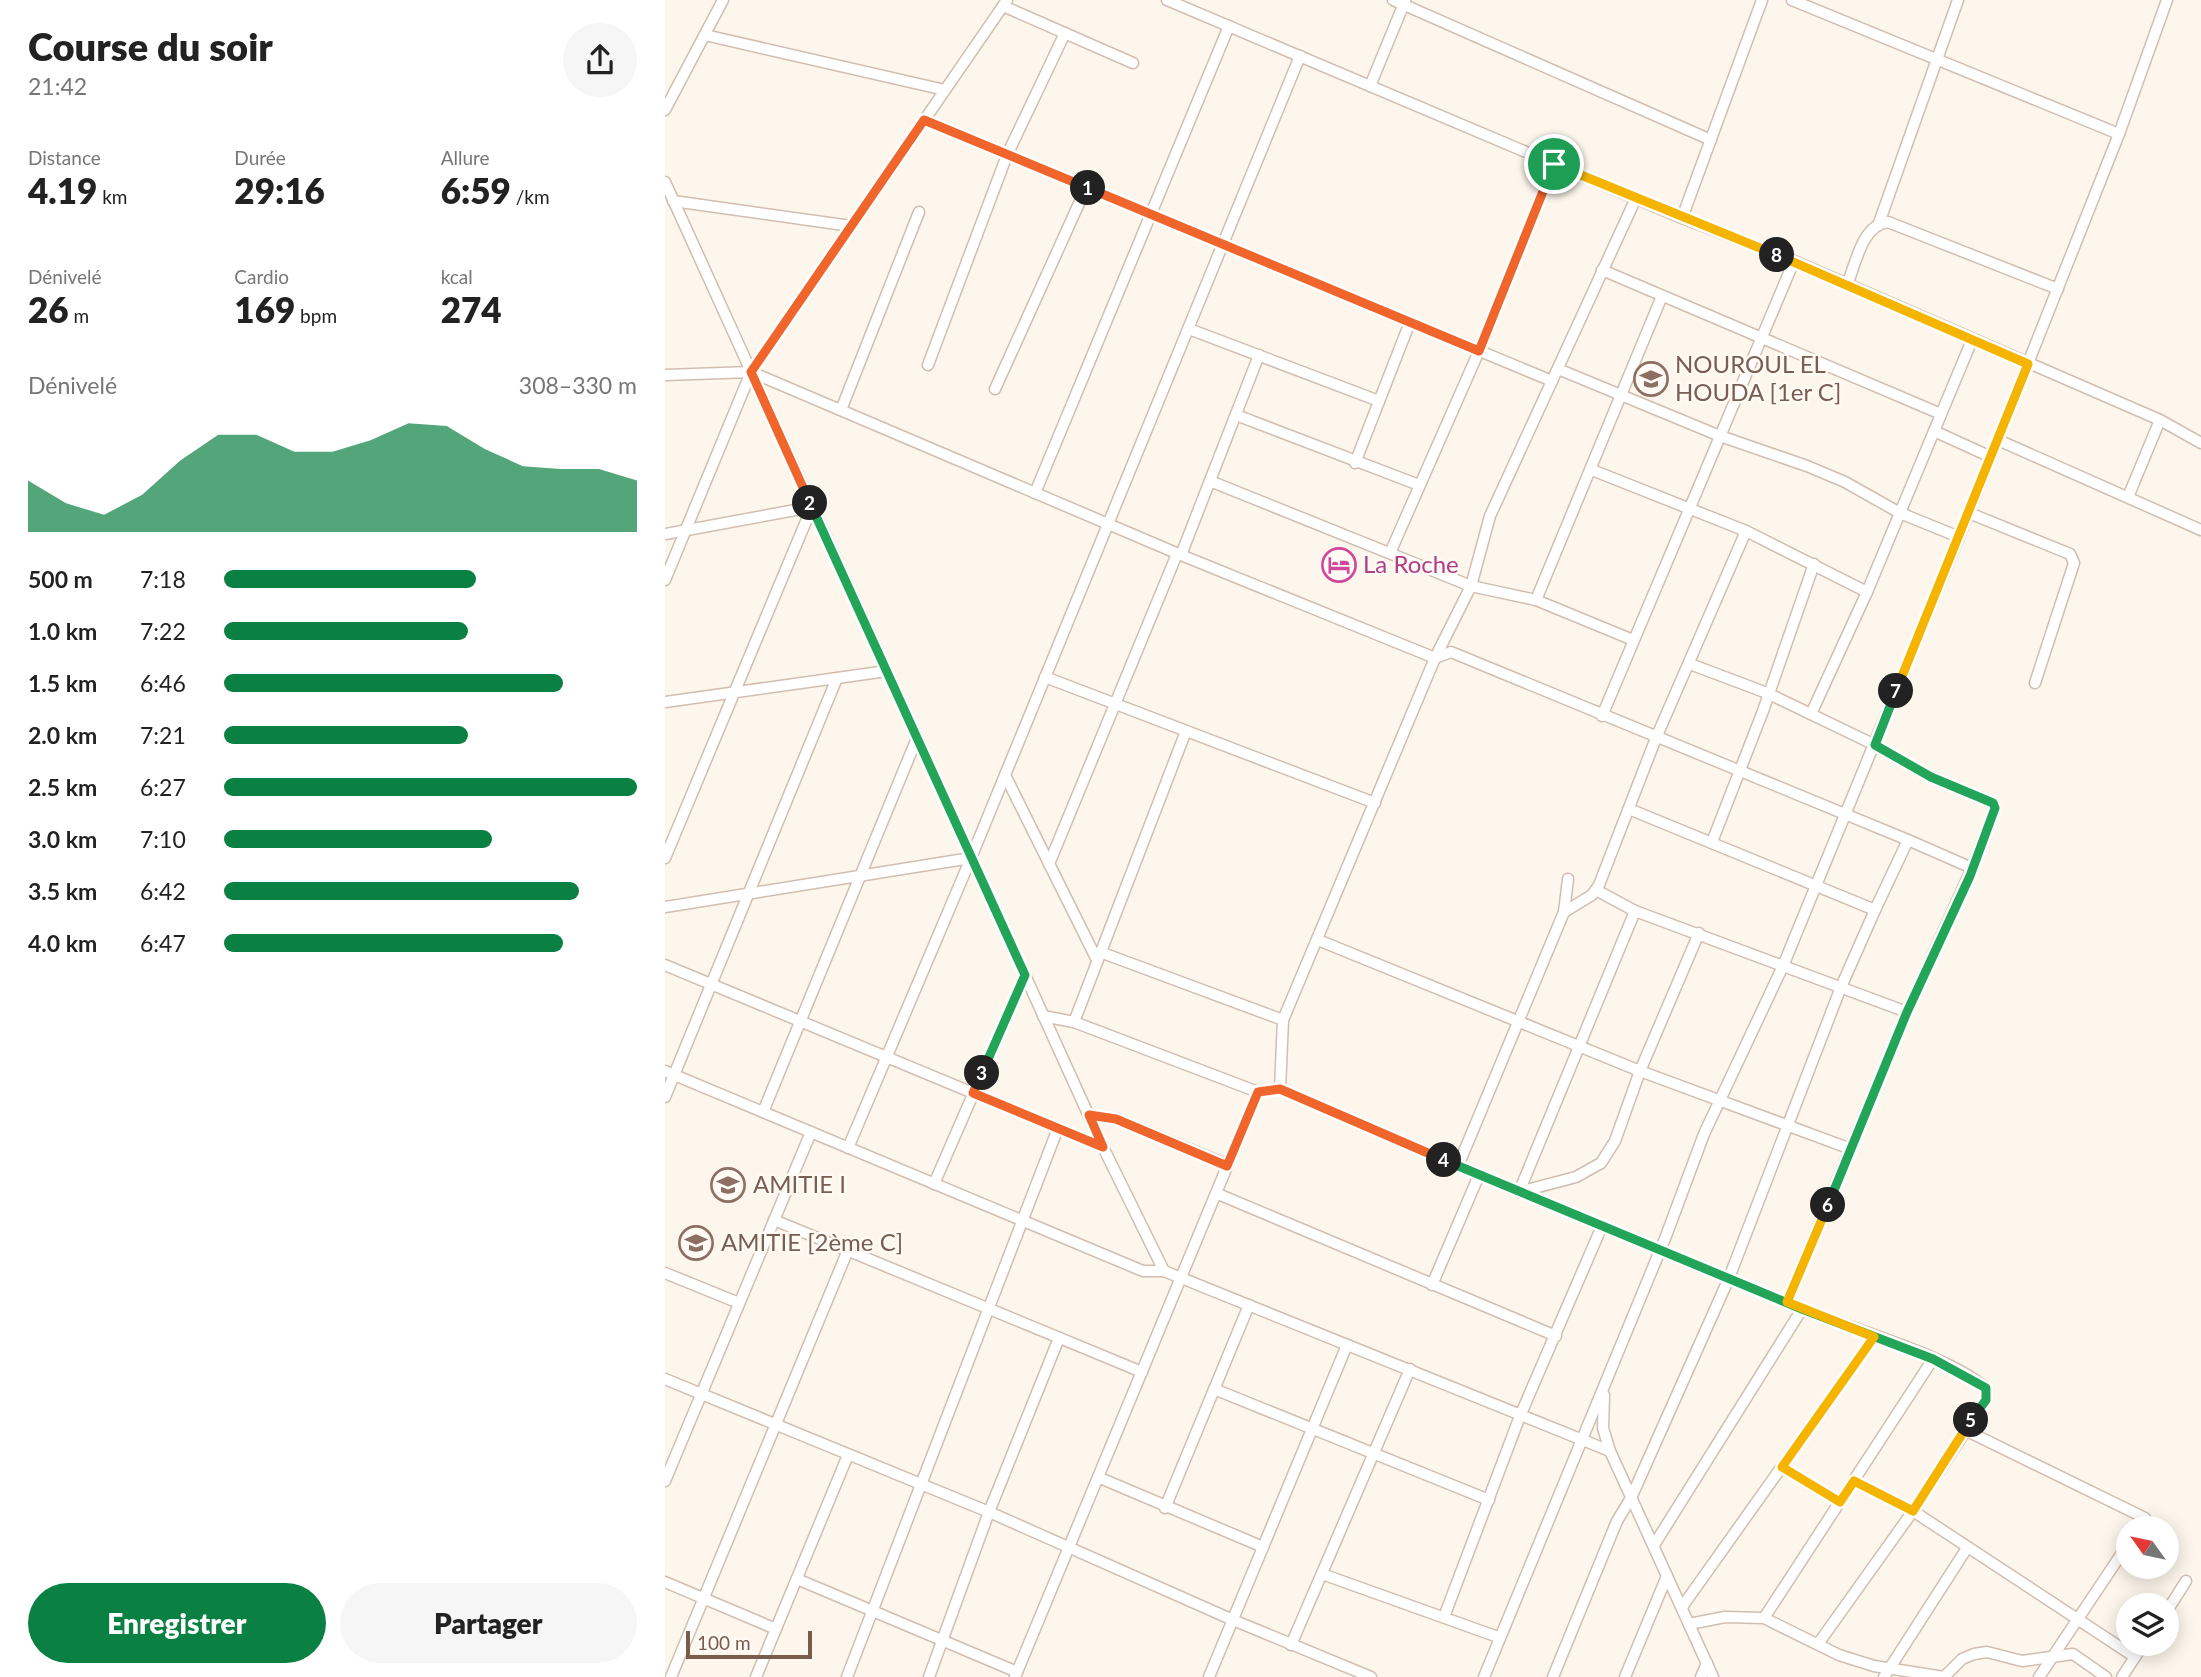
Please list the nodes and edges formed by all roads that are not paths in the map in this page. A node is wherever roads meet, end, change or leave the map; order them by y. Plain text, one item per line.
1 (723, 0) edge
2 (1167, 0) edge
3 (1762, 0) edge
4 (1792, 0) edge
5 (1958, 0) edge
6 (2167, 0) edge
7 (1400, 1) edge
8 (1005, 3) edge
9 (1229, 26) junction
10 (1065, 33) junction
11 (705, 35) junction
12 (1300, 56) junction
13 (1936, 59) junction
14 (1133, 63) dead end
15 (1370, 86) junction
16 (945, 90) junction
17 (665, 110) edge
18 (924, 120) junction
19 (2119, 134) junction
20 (1711, 140) junction
21 (1007, 155) junction
22 (1554, 164) junction
23 (665, 182) edge
24 (1086, 188) junction
25 (1636, 198) junction
26 (673, 201) junction
27 (919, 212) dead end
28 (1151, 214) junction
29 (1682, 218) junction
30 (1879, 223) junction
31 (851, 226) junction
32 (1223, 245) junction
33 (1794, 261) junction
34 (1602, 270) junction
35 (1847, 285) junction
36 (2058, 289) junction
37 (1663, 296) junction
38 (1410, 322) junction
39 (1189, 329) junction
40 (1761, 337) junction
41 (1972, 340) junction
42 (1479, 351) junction
43 (1259, 355) junction
44 (2028, 364) junction
45 (928, 365) dead end
46 (1558, 369) junction
47 (751, 372) junction
48 (665, 375) edge
49 (1552, 381) junction
50 (995, 389) dead end
51 (1621, 396) junction
52 (1379, 401) junction
53 (841, 411) junction
54 (1941, 414) junction
55 (1236, 415) junction
56 (2160, 420) junction
57 (1934, 431) junction
58 (1720, 436) junction
59 (1998, 440) junction
60 (2201, 443) edge
61 (1991, 457) junction
62 (1355, 463) junction
63 (1592, 470) junction
64 (1210, 481) junction
65 (1419, 485) junction
66 (1035, 493) junction
67 (2128, 497) junction
68 (812, 507) junction
69 (1689, 510) junction
70 (1900, 513) junction
71 (1969, 513) junction
72 (1108, 524) junction
73 (686, 530) junction
74 (2201, 530) edge
75 (1746, 531) junction
76 (665, 534) edge
77 (1959, 537) junction
78 (1390, 553) junction
79 (1179, 555) junction
80 (1814, 564) junction
81 (665, 580) edge
82 (1471, 586) junction
83 (1867, 592) junction
84 (1536, 600) junction
85 (1633, 640) junction
86 (1435, 658) junction
87 (1691, 664) junction
88 (887, 671) junction
89 (1045, 677) junction
90 (837, 678) junction
91 (2035, 683) dead end
92 (734, 693) junction
93 (1767, 694) junction
94 (665, 702) edge
95 (1115, 704) junction
96 (1811, 714) junction
97 (1602, 716) junction
98 (1186, 731) junction
99 (917, 738) junction
100 (1656, 738) junction
101 (1875, 745) junction
102 (1741, 772) junction
103 (1005, 775) junction
104 (1375, 803) junction
105 (1629, 808) junction
106 (1844, 815) junction
107 (1908, 840) junction
108 (1712, 842) junction
109 (665, 858) edge
110 (971, 858) junction
111 (1049, 863) junction
112 (1972, 868) junction
113 (860, 875) junction
114 (1568, 880) dead end
115 (1816, 885) junction
116 (1595, 890) junction
117 (749, 893) junction
118 (665, 906) edge
119 (1875, 910) junction
120 (1635, 911) junction
121 (1564, 912) junction
122 (1699, 933) junction
123 (1318, 940) junction
124 (1098, 956) junction
125 (665, 965) edge
126 (1783, 966) junction
127 (1025, 975) junction
128 (711, 984) junction
129 (1841, 987) junction
130 (1907, 1012) junction
131 (1044, 1016) junction
132 (1283, 1020) junction
133 (801, 1021) junction
134 (1074, 1022) junction
135 (1519, 1022) junction
136 (1580, 1047) junction
137 (886, 1057) junction
138 (1640, 1071) junction
139 (670, 1073) edge
140 (1280, 1089) junction
141 (1258, 1092) junction
142 (973, 1093) junction
143 (665, 1097) edge
144 (1722, 1099) junction
145 (763, 1112) junction
146 (1089, 1115) junction
147 (1787, 1127) junction
148 (1058, 1128) junction
149 (811, 1132) junction
150 (1103, 1147) junction
151 (848, 1148) junction
152 (1851, 1149) junction
153 (1227, 1166) junction
154 (1458, 1166) junction
155 (1479, 1175) junction
156 (934, 1184) junction
157 (1519, 1192) junction
158 (1218, 1194) junction
159 (774, 1220) junction
160 (1023, 1221) junction
161 (1602, 1226) junction
162 (1660, 1250) junction
163 (848, 1251) junction
164 (1164, 1271) junction
165 (665, 1273) edge
166 (1181, 1278) junction
167 (1730, 1278) junction
168 (1432, 1285) junction
169 (1787, 1302) junction
170 (739, 1303) junction
171 (1249, 1305) junction
172 (989, 1308) junction
173 (1802, 1309) junction
174 (1556, 1336) junction
175 (1874, 1337) junction
176 (1059, 1338) junction
177 (1347, 1345) junction
178 (1933, 1359) junction
179 (1410, 1369) junction
180 (1142, 1372) junction
181 (665, 1379) edge
182 (1606, 1380) junction
183 (1214, 1389) junction
184 (701, 1394) junction
185 (1520, 1416) junction
186 (776, 1425) junction
187 (1312, 1429) junction
188 (1965, 1430) junction
189 (1580, 1441) junction
190 (1610, 1451) junction
191 (1374, 1454) junction
192 (848, 1455) junction
193 (1782, 1467) junction
194 (1100, 1478) junction
195 (665, 1481) edge
196 (1854, 1481) junction
197 (921, 1485) junction
198 (1631, 1497) junction
199 (1489, 1500) junction
200 (1840, 1502) junction
201 (1164, 1508) junction
202 (1913, 1511) junction
203 (989, 1512) junction
204 (2141, 1516) edge
205 (1654, 1545) junction
206 (1070, 1547) junction
207 (1263, 1547) junction
208 (1967, 1548) junction
209 (2116, 1562) edge
210 (1322, 1574) junction
211 (1667, 1576) junction
212 (797, 1578) junction
213 (2186, 1581) dead end
214 (665, 1582) edge
215 (2178, 1593) edge
216 (703, 1598) junction
217 (1682, 1607) junction
218 (873, 1610) junction
219 (1444, 1617) junction
220 (2079, 1617) junction
221 (1765, 1618) junction
222 (1233, 1620) junction
223 (1689, 1624) junction
224 (776, 1629) junction
225 (1498, 1637) junction
226 (944, 1640) junction
227 (1818, 1644) junction
228 (1291, 1645) junction
229 (2055, 1654) junction
230 (2135, 1657) joint
231 (1707, 1663) junction
232 (1888, 1673) edge
233 (1016, 1674) edge
234 (671, 1677) edge
235 (756, 1677) edge
236 (847, 1677) edge
237 (929, 1677) edge
238 (1209, 1677) edge
239 (1371, 1677) edge
240 (1483, 1677) edge
241 (1553, 1677) edge
242 (1625, 1677) edge
243 (1701, 1677) edge
244 (1713, 1677) edge
245 (2039, 1677) edge
246 (2106, 1677) edge
247 (2122, 1677) edge

1 - 11 street
2 - 9 street
3 - 20 street
4 - 13 street
5 - 13 street
6 - 19 street
7 - 15 street
7 - 20 street
8 - 10 street
8 - 16 street
9 - 12 street
9 - 28 street
10 - 14 street
10 - 21 street
11 - 16 street
11 - 17 street
12 - 15 street
12 - 32 street
13 - 19 street
13 - 30 street
15 - 22 street
16 - 18 street
18 - 21 street
18 - 31 street
19 - 36 street
20 - 29 street
21 - 24 street
21 - 45 street
22 - 25 street
22 - 42 street
23 - 26 street
24 - 28 street
24 - 50 street
25 - 29 street
25 - 34 street
26 - 31 street
26 - 47 street
27 - 53 street
28 - 32 street
28 - 66 street
29 - 33 street
30 - 35 street
30 - 36 street
31 - 47 street
32 - 38 street
32 - 39 street
33 - 35 street
33 - 40 street
34 - 37 street
34 - 46 street
35 - 41 street
36 - 44 street
37 - 40 street
37 - 51 street
38 - 42 street
38 - 52 street
39 - 43 street
39 - 72 street
40 - 54 street
40 - 58 street
41 - 44 street
41 - 54 street
42 - 49 street
42 - 65 street
43 - 52 street
43 - 55 street
44 - 56 street
44 - 59 street
46 - 49 street
46 - 51 street
47 - 48 street
47 - 53 street
47 - 68 street
47 - 73 street
49 - 82 street
51 - 58 street
51 - 63 street
52 - 62 street
53 - 66 street
54 - 57 street
55 - 62 street
55 - 64 street
56 - 60 street
56 - 67 street
57 - 61 street
57 - 70 street
58 - 69 street
58 - 70 street
59 - 61 street
59 - 67 street
61 - 71 street
62 - 65 street
63 - 69 street
63 - 84 street
64 - 78 street
64 - 79 street
65 - 78 street
66 - 72 street
67 - 74 street
68 - 73 street
68 - 88 street
68 - 92 street
69 - 75 street
69 - 85 street
70 - 77 street
70 - 83 street
71 - 77 street
71 - 91 street
72 - 79 street
72 - 89 street
73 - 76 street
73 - 81 street
75 - 80 street
75 - 87 street
77 - 101 street
78 - 82 street
79 - 86 street
79 - 95 street
80 - 83 street
80 - 93 street
82 - 84 street
82 - 86 street
83 - 96 street
84 - 85 street
85 - 97 street
86 - 97 street
86 - 104 street
87 - 93 street
87 - 100 street
88 - 90 street
88 - 99 street
89 - 95 street
89 - 103 street
90 - 92 street
90 - 117 street
92 - 94 street
92 - 109 street
93 - 96 street
93 - 102 street
95 - 98 street
95 - 111 street
96 - 101 street
97 - 100 street
98 - 104 street
98 - 124 street
99 - 110 street
99 - 113 street
100 - 102 street
100 - 105 street
101 - 106 street
101 - 112 street
102 - 106 street
102 - 108 street
103 - 110 street
103 - 111 street
104 - 123 street
105 - 108 street
105 - 116 street
106 - 107 street
106 - 115 street
107 - 112 street
107 - 119 street
108 - 115 street
110 - 113 street
110 - 127 street
110 - 137 street
111 - 124 street
112 - 130 street
113 - 117 street
113 - 133 street
114 - 121 street
115 - 119 street
115 - 126 street
116 - 120 street
116 - 121 street
117 - 118 street
117 - 128 street
119 - 129 street
120 - 122 street
120 - 136 street
121 - 135 street
122 - 126 street
122 - 138 street
123 - 132 street
123 - 135 street
124 - 132 street
124 - 134 street
125 - 128 street
126 - 129 street
126 - 144 street
127 - 131 street
127 - 142 street
128 - 133 street
128 - 139 street
129 - 130 street
129 - 147 street
130 - 152 street
131 - 134 street
131 - 146 street
132 - 140 street
133 - 137 street
133 - 145 street
134 - 141 street
135 - 136 street
135 - 154 street
136 - 138 street
136 - 157 street
137 - 142 street
137 - 151 street
138 - 144 street
138 - 157 street
139 - 143 street
139 - 145 street
140 - 141 street
140 - 154 street
141 - 153 street
142 - 148 street
142 - 156 street
144 - 147 street
144 - 162 street
145 - 149 street
146 - 150 street
146 - 153 street
147 - 152 street
147 - 167 street
148 - 150 street
148 - 160 street
149 - 151 street
149 - 159 street
150 - 164 street
151 - 156 street
152 - 169 street
153 - 158 street
154 - 155 street
155 - 157 street
155 - 168 street
156 - 160 street
157 - 161 street
158 - 166 street
158 - 168 street
159 - 163 street
159 - 170 street
160 - 164 street
160 - 172 street
161 - 162 street
161 - 174 street
162 - 167 street
162 - 182 street
163 - 172 street
163 - 186 street
164 - 166 street
165 - 170 street
166 - 171 street
166 - 180 street
167 - 169 street
167 - 198 street
168 - 174 street
169 - 173 street
170 - 184 street
171 - 177 street
171 - 183 street
172 - 176 street
172 - 197 street
173 - 175 street
173 - 205 street
174 - 185 street
175 - 178 street
175 - 193 street
176 - 180 street
176 - 203 street
177 - 179 street
177 - 187 street
178 - 188 street
178 - 196 street
179 - 185 street
179 - 191 street
180 - 194 street
181 - 184 street
182 - 189 street
182 - 190 street
183 - 187 street
183 - 201 street
184 - 186 street
184 - 195 street
185 - 189 street
185 - 199 street
186 - 192 street
186 - 216 street
187 - 191 street
187 - 207 street
188 - 202 street
188 - 204 street
189 - 190 street
189 - 225 street
190 - 198 street
191 - 199 street
191 - 210 street
192 - 197 street
192 - 212 street
193 - 200 street
193 - 217 street
194 - 201 street
194 - 206 street
196 - 200 street
196 - 202 street
197 - 203 street
197 - 218 street
198 - 205 street
198 - 241 street
199 - 219 street
200 - 221 street
201 - 207 street
202 - 208 street
202 - 227 street
203 - 206 street
203 - 226 street
205 - 211 street
206 - 222 street
206 - 233 street
207 - 222 street
208 - 220 street
208 - 232 street
209 - 220 street
210 - 219 street
210 - 228 street
211 - 217 street
211 - 242 street
212 - 218 street
212 - 224 street
213 - 215 street
214 - 216 street
216 - 224 street
216 - 234 street
217 - 223 street
218 - 226 street
218 - 236 street
219 - 225 street
220 - 229 street
220 - 230 street
221 - 223 street
221 - 227 street
222 - 228 street
222 - 238 street
223 - 231 street
224 - 235 street
225 - 240 street
226 - 233 street
226 - 237 street
227 - 232 street
228 - 239 street
229 - 232 street
229 - 245 street
229 - 246 street
230 - 247 street
231 - 243 street
231 - 244 street

